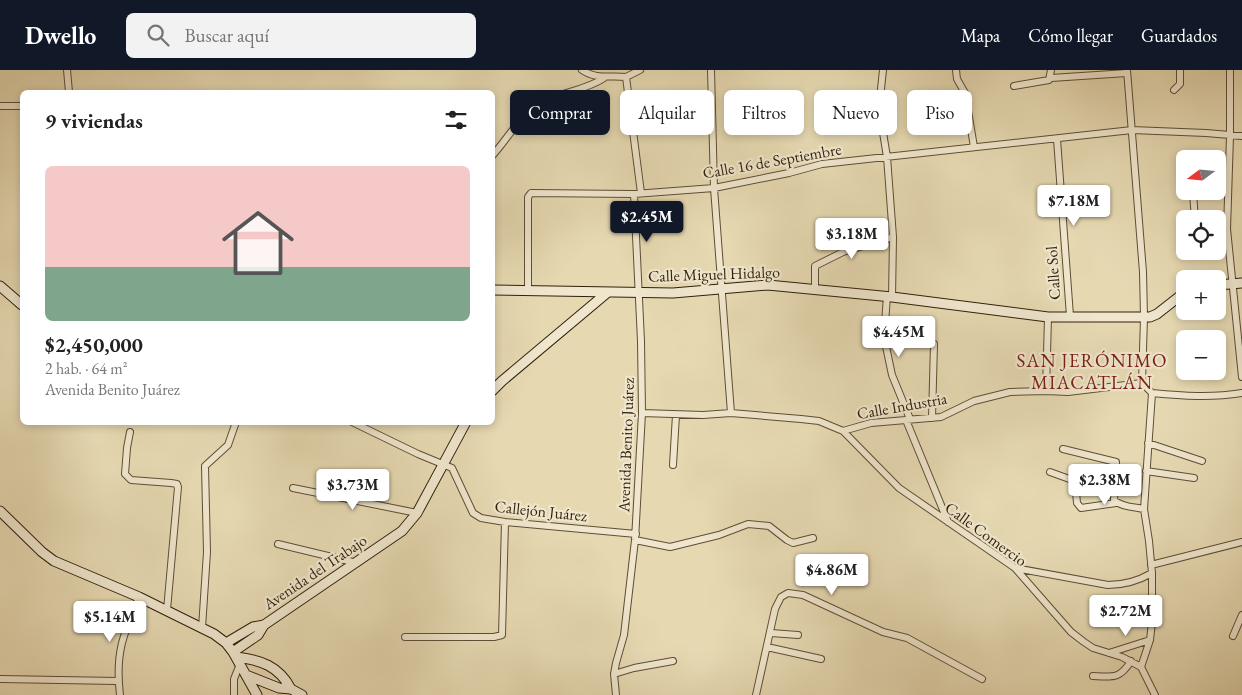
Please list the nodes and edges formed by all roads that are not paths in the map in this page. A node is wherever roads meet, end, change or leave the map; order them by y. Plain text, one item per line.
1 (582, 70) edge
2 (640, 70) edge
3 (711, 70) edge
4 (883, 70) edge
5 (956, 70) edge
6 (1052, 70) edge
7 (1180, 70) edge
8 (1230, 70) edge
9 (66, 71) edge
10 (1127, 72) edge
11 (626, 77) junction
12 (604, 78) junction
13 (1051, 78) junction
14 (1014, 86) dead end
15 (70, 90) edge
16 (1174, 90) dead end
17 (1, 106) edge
18 (20, 106) edge
19 (1132, 130) junction
20 (1230, 136) junction
21 (1242, 136) edge
22 (1057, 139) junction
23 (974, 147) junction
24 (495, 153) edge
25 (887, 158) junction
26 (714, 188) junction
27 (638, 194) junction
28 (1226, 230) joint
29 (894, 237) junction
30 (1237, 284) edge
31 (0, 286) edge
32 (722, 288) junction
33 (814, 289) junction
34 (495, 290) edge
35 (528, 290) junction
36 (608, 292) junction
37 (639, 292) junction
38 (889, 296) junction
39 (1176, 299) edge
40 (20, 303) edge
41 (1070, 316) junction
42 (1048, 317) junction
43 (1144, 317) junction
44 (934, 344) dead end
45 (1241, 354) edge
46 (1242, 376) edge
47 (1142, 383) junction
48 (495, 388) edge
49 (1046, 391) junction
50 (1152, 393) junction
51 (1242, 393) edge
52 (642, 412) junction
53 (732, 413) junction
54 (676, 415) junction
55 (932, 418) junction
56 (908, 420) junction
57 (235, 425) edge
58 (358, 425) edge
59 (464, 425) edge
60 (130, 432) dead end
61 (843, 432) junction
62 (1148, 443) junction
63 (1063, 449) dead end
64 (1202, 461) dead end
65 (444, 464) junction
66 (672, 465) dead end
67 (1146, 471) junction
68 (1050, 472) dead end
69 (1194, 478) dead end
70 (293, 488) dead end
71 (1116, 503) junction
72 (1144, 509) junction
73 (0, 511) edge
74 (417, 513) junction
75 (506, 522) junction
76 (949, 523) junction
77 (636, 537) junction
78 (813, 538) dead end
79 (1242, 542) edge
80 (278, 544) dead end
81 (357, 563) junction
82 (1151, 566) junction
83 (1015, 568) junction
84 (1152, 573) junction
85 (139, 597) junction
86 (167, 610) junction
87 (1242, 615) edge
88 (264, 625) junction
89 (202, 628) junction
90 (770, 633) junction
91 (798, 635) dead end
92 (1233, 636) dead end
93 (405, 637) dead end
94 (1150, 640) junction
95 (226, 643) junction
96 (767, 647) junction
97 (1107, 654) junction
98 (236, 657) junction
99 (821, 659) dead end
100 (673, 661) dead end
101 (1131, 661) junction
102 (1141, 667) junction
103 (614, 674) junction
104 (246, 675) junction
105 (1094, 676) dead end
106 (0, 679) edge
107 (982, 679) dead end
108 (118, 681) junction
109 (291, 689) junction
110 (120, 695) edge
111 (234, 695) edge
112 (256, 695) edge
113 (302, 695) edge
114 (616, 695) edge
115 (756, 695) edge
116 (1154, 695) edge

1 - 12 street
2 - 11 street
3 - 26 street
4 - 25 street
5 - 23 street
6 - 13 street
7 - 16 street
8 - 20 street
9 - 15 street
10 - 13 street
10 - 19 street
11 - 12 street
11 - 27 street, Avenida Benito Juárez
12 - 24 street
13 - 14 street
17 - 18 street
19 - 20 street, Calle 16 de Septiembre
19 - 22 street, Calle 16 de Septiembre
19 - 43 street
20 - 21 street, Calle 16 de Septiembre
20 - 28 street
22 - 23 street, Calle 16 de Septiembre
22 - 41 street, Calle Sol
23 - 25 street, Calle 16 de Septiembre
25 - 26 street, Calle 16 de Septiembre
25 - 29 street
26 - 27 street, Calle 16 de Septiembre
26 - 32 street
27 - 35 street, Calle 16 de Septiembre
27 - 37 street, Avenida Benito Juárez
28 - 30 street
29 - 33 street
29 - 38 street
30 - 45 street
31 - 40 street
32 - 33 street, Calle Miguel Hidalgo
32 - 37 street, Calle Miguel Hidalgo
32 - 53 street
33 - 38 street, Calle Miguel Hidalgo
34 - 35 street, Calle Miguel Hidalgo
35 - 36 street, Calle Miguel Hidalgo
36 - 37 street, Calle Miguel Hidalgo
36 - 48 street
37 - 52 street, Avenida Benito Juárez
38 - 42 street, Calle Miguel Hidalgo
38 - 56 street
39 - 43 street
41 - 42 street, Calle Miguel Hidalgo
41 - 43 street, Calle Miguel Hidalgo
42 - 49 street, Calle Sol
43 - 47 street
44 - 55 street
45 - 46 street
47 - 49 street, Calle Industria
47 - 50 street
49 - 55 street, Calle Industria
50 - 51 street
50 - 62 street
52 - 54 street, Calle Industria
52 - 77 street, Avenida Benito Juárez
53 - 54 street, Calle Industria
53 - 61 street, Calle Industria
54 - 66 street
55 - 56 street, Calle Industria
56 - 61 street, Calle Industria
56 - 76 street
57 - 89 street
58 - 65 street
59 - 65 street, Avenida del Trabajo
60 - 86 street
61 - 76 street, Calle Comercio
62 - 64 street
62 - 67 street
63 - 71 street
65 - 74 street, Avenida del Trabajo
65 - 75 street, Callejón Juárez
67 - 69 street
67 - 72 street
68 - 71 street
70 - 74 street
71 - 72 street
72 - 82 street
73 - 85 street
74 - 81 street, Avenida del Trabajo
75 - 77 street, Callejón Juárez
75 - 93 street
76 - 83 street, Calle Comercio
77 - 78 street, Callejón Juárez
77 - 103 street, Avenida Benito Juárez
79 - 82 street
80 - 81 street
81 - 88 street, Avenida del Trabajo
82 - 84 street
83 - 84 street
83 - 97 street, Calle Comercio
84 - 94 street
85 - 86 street
85 - 108 street
86 - 89 street
87 - 92 street
88 - 95 street, Avenida del Trabajo
88 - 98 street, Avenida del Trabajo
89 - 95 street
90 - 91 street
90 - 96 street
90 - 107 street
94 - 97 street
94 - 102 street
95 - 98 street
96 - 99 street
96 - 115 street
97 - 101 street, Calle Comercio
98 - 104 street
98 - 109 street
98 - 111 street
100 - 103 street
101 - 102 street, Calle Comercio
101 - 105 street
102 - 116 street
103 - 114 street, Avenida Benito Juárez
104 - 109 street
104 - 112 street
106 - 108 street
108 - 110 street
109 - 113 street

